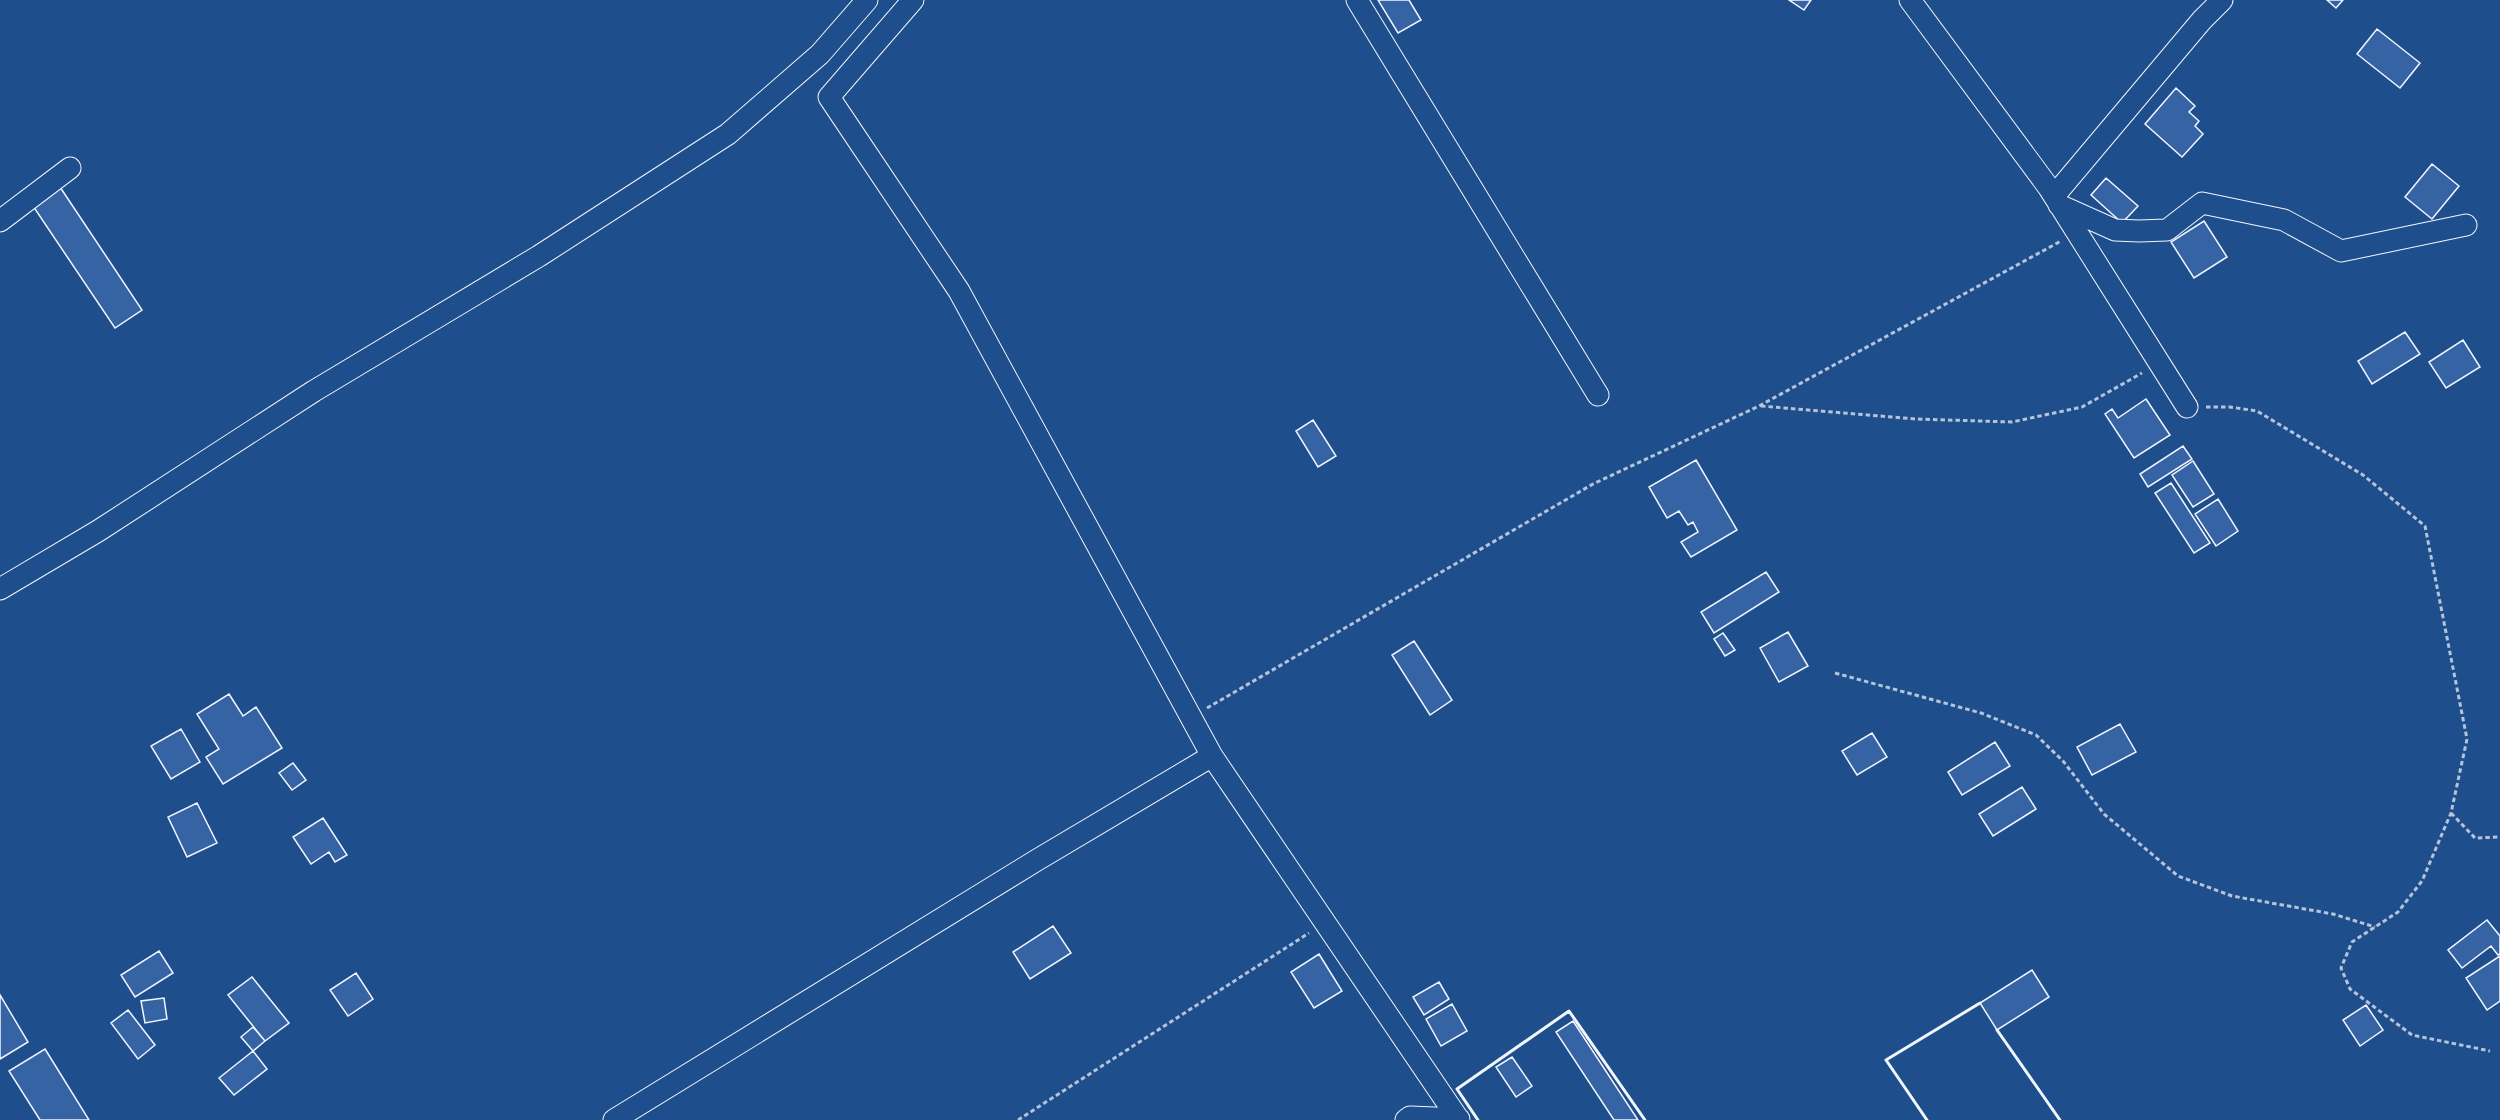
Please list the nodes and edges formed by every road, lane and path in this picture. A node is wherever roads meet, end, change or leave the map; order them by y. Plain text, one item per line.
1 (867, 0) edge
2 (913, 0) edge
3 (1357, 0) edge
4 (1910, 0) edge
5 (2222, 0) edge
6 (70, 168) dead end
7 (2056, 200) junction
8 (0, 221) edge
9 (2466, 225) dead end
10 (2076, 232) junction
11 (2159, 364) junction
12 (1598, 395) dead end
13 (1759, 406) junction
14 (2187, 407) joint
15 (0, 589) edge
16 (1835, 673) dead end
17 (1189, 718) junction
18 (1212, 756) junction
19 (2451, 813) junction
20 (2500, 837) edge
21 (1325, 922) junction
22 (2375, 927) junction
23 (2490, 1051) dead end
24 (614, 1120) edge
25 (1018, 1120) edge
26 (1406, 1120) edge
27 (1459, 1120) edge

1 - 15 street
2 - 17 street
3 - 12 street
4 - 7 street
5 - 7 street
6 - 8 street
7 - 9 street
7 - 10 street
10 - 11 street
10 - 13 path
11 - 13 path
11 - 14 street
13 - 17 path
14 - 19 path
16 - 22 path
17 - 18 street
18 - 21 street
18 - 24 street
19 - 20 path
19 - 22 path
21 - 25 path
21 - 27 street
22 - 23 path
26 - 27 street

